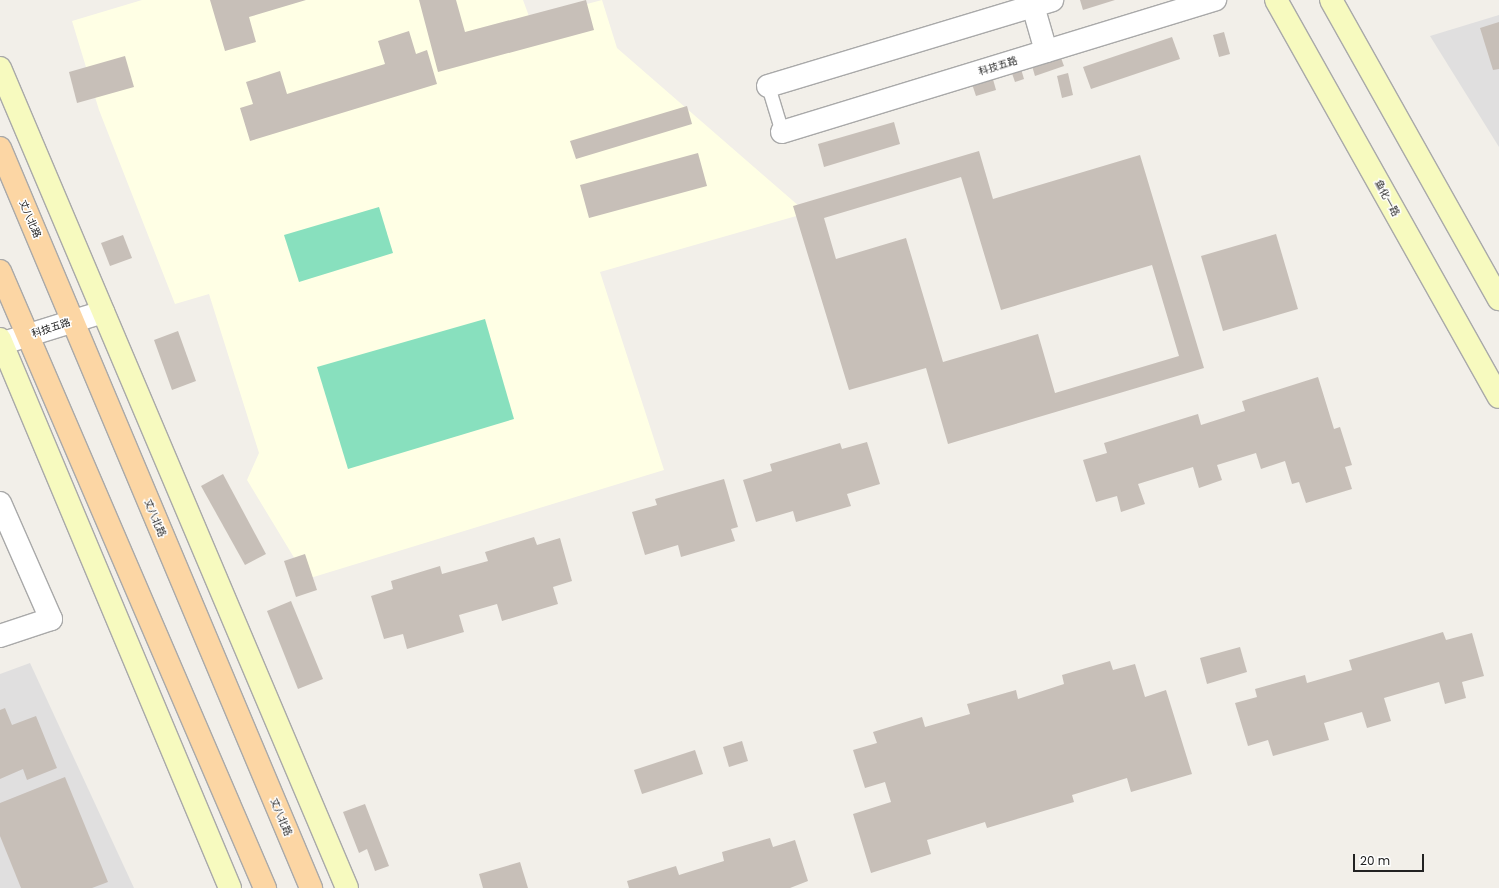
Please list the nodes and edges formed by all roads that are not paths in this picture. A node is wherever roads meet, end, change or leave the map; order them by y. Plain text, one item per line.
1 (1215, 0) edge
2 (1276, 0) edge
3 (1330, 0) edge
4 (1042, 3) edge
5 (1046, 51) junction
6 (0, 68) edge
7 (768, 86) joint
8 (782, 132) joint
9 (0, 148) edge
10 (0, 271) edge
11 (1499, 299) edge
12 (103, 312) junction
13 (72, 321) junction
14 (27, 336) junction
15 (1, 342) edge
16 (1499, 397) edge
17 (0, 503) edge
18 (0, 636) edge
19 (230, 888) edge
20 (265, 888) edge
21 (311, 888) edge
22 (347, 888) edge

1 - 5 street, 科技五路
2 - 16 main road, 鱼化一路
3 - 11 main road
4 - 5 street
4 - 7 street
5 - 8 street, 科技五路
6 - 12 main road
7 - 8 lane
9 - 13 main road, 丈八北路
10 - 14 main road
12 - 13 street, 科技五路
12 - 22 main road
13 - 14 street, 科技五路
13 - 21 main road, 丈八北路
14 - 15 street, 科技五路
14 - 20 main road
15 - 19 main road
17 - 18 street

